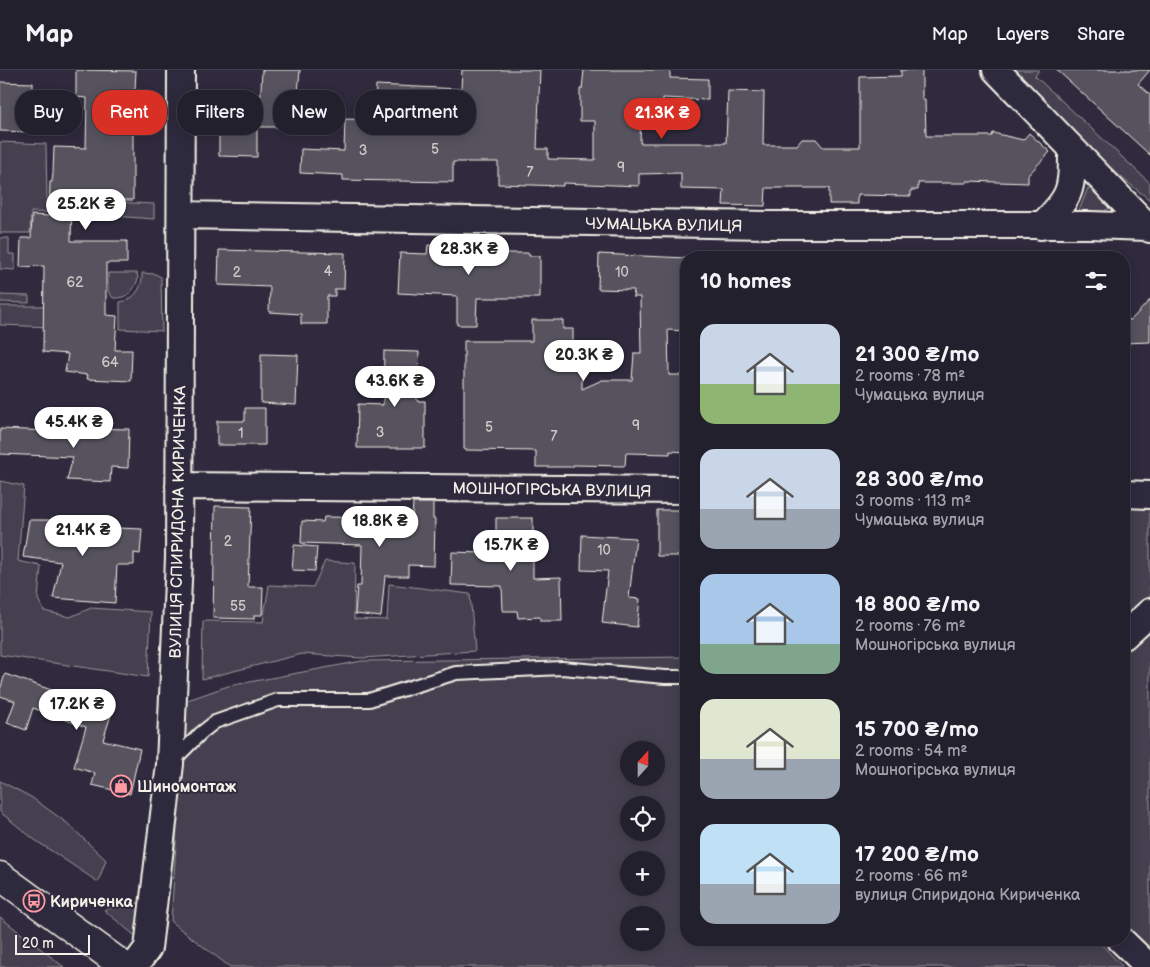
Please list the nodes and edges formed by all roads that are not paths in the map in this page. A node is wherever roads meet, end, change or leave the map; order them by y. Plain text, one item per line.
1 (181, 70) edge
2 (996, 70) edge
3 (1072, 149) junction
4 (181, 215) junction
5 (1041, 226) junction
6 (1149, 228) edge
7 (178, 486) junction
8 (680, 490) edge
9 (1130, 494) edge
10 (1150, 494) edge
11 (1150, 612) edge
12 (1130, 630) edge
13 (680, 677) edge
14 (170, 764) junction
15 (0, 876) edge
16 (1126, 946) edge
17 (126, 967) edge
18 (134, 967) edge
19 (1149, 967) edge

1 - 4 street, ВУЛИЦЯ СПИРИДОНА КИРИЧЕНКА
2 - 3 street
3 - 5 street
3 - 6 street
4 - 5 street, ЧУМАЦЬКА ВУЛИЦЯ
4 - 7 street, ВУЛИЦЯ СПИРИДОНА КИРИЧЕНКА
5 - 6 street, ЧУМАЦЬКА ВУЛИЦЯ
7 - 8 street, МОШНОГІРСЬКА ВУЛИЦЯ
7 - 14 street, ВУЛИЦЯ СПИРИДОНА КИРИЧЕНКА
9 - 10 street
11 - 12 street
13 - 14 lane
14 - 18 street, ВУЛИЦЯ СПИРИДОНА КИРИЧЕНКА
15 - 17 main road
16 - 19 street

